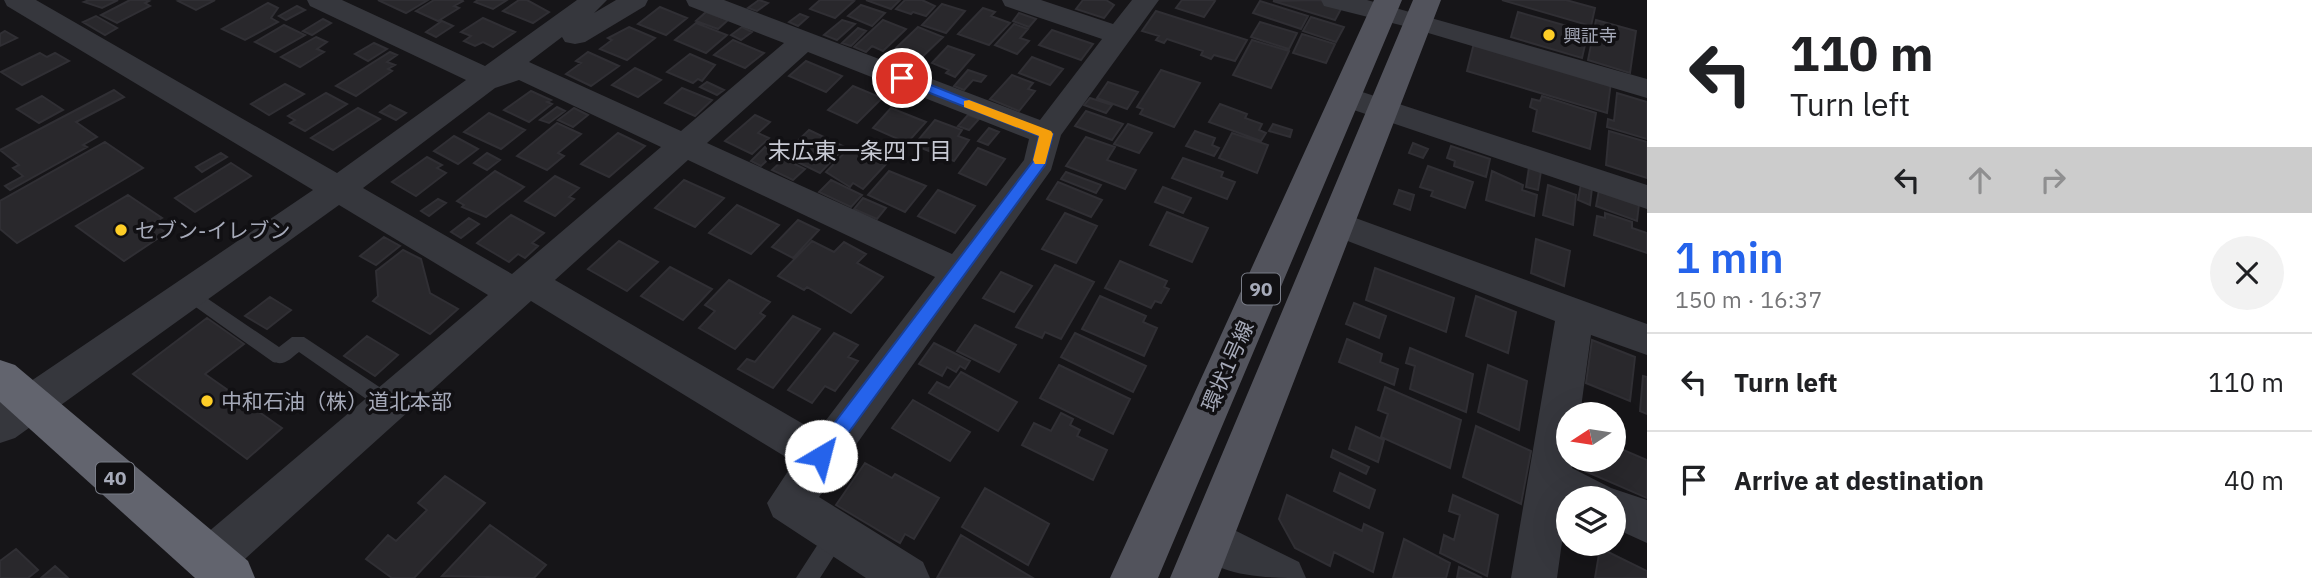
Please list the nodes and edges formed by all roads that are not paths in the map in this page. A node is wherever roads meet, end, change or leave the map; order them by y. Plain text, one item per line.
1 (17, 0) edge
2 (320, 0) edge
3 (592, 0) edge
4 (635, 0) edge
5 (699, 0) edge
6 (1015, 0) edge
7 (1146, 0) edge
8 (1334, 0) edge
9 (1403, 9) edge
10 (1121, 36) junction
11 (805, 40) junction
12 (505, 75) junction
13 (1647, 89) edge
14 (1347, 97) junction
15 (1385, 109) junction
16 (1046, 134) junction
17 (683, 147) junction
18 (340, 188) junction
19 (1647, 197) edge
20 (1339, 223) junction
21 (959, 273) junction
22 (523, 288) junction
23 (189, 293) junction
24 (1252, 309) junction
25 (1574, 313) junction
26 (1296, 329) junction
27 (1647, 340) edge
28 (10, 402) edge
29 (389, 404) junction
30 (821, 456) junction
31 (1550, 479) junction
32 (1565, 486) edge
33 (1626, 512) edge
34 (1647, 522) edge
35 (836, 534) junction
36 (1202, 559) edge
37 (220, 569) edge
38 (807, 578) edge
39 (907, 578) edge
40 (1134, 578) edge
41 (1283, 578) edge
42 (1534, 578) edge

1 - 18 street
2 - 12 street
3 - 12 street
4 - 12 street
5 - 11 street
6 - 10 street
7 - 10 street
8 - 9 street
9 - 13 street
9 - 14 main road, 環状1号線 / 90
9 - 15 main road, 90
10 - 16 street
11 - 16 street
11 - 17 street
12 - 17 street
12 - 18 street
14 - 15 street
14 - 24 main road, 環状1号線 / 90
15 - 19 street
15 - 20 main road, 90
16 - 21 street
17 - 21 street
17 - 22 street
18 - 22 street
18 - 23 street
20 - 25 street
20 - 26 main road, 90
21 - 30 street
22 - 29 street
22 - 30 street
23 - 28 street
23 - 29 lane
24 - 26 main road
24 - 40 main road, 環状1号線 / 90
25 - 27 street
25 - 31 street
26 - 36 main road, 90
28 - 37 highway, 40
29 - 37 street
30 - 35 street
31 - 32 street
31 - 42 street
33 - 34 street
35 - 38 lane
35 - 39 street
36 - 41 street

